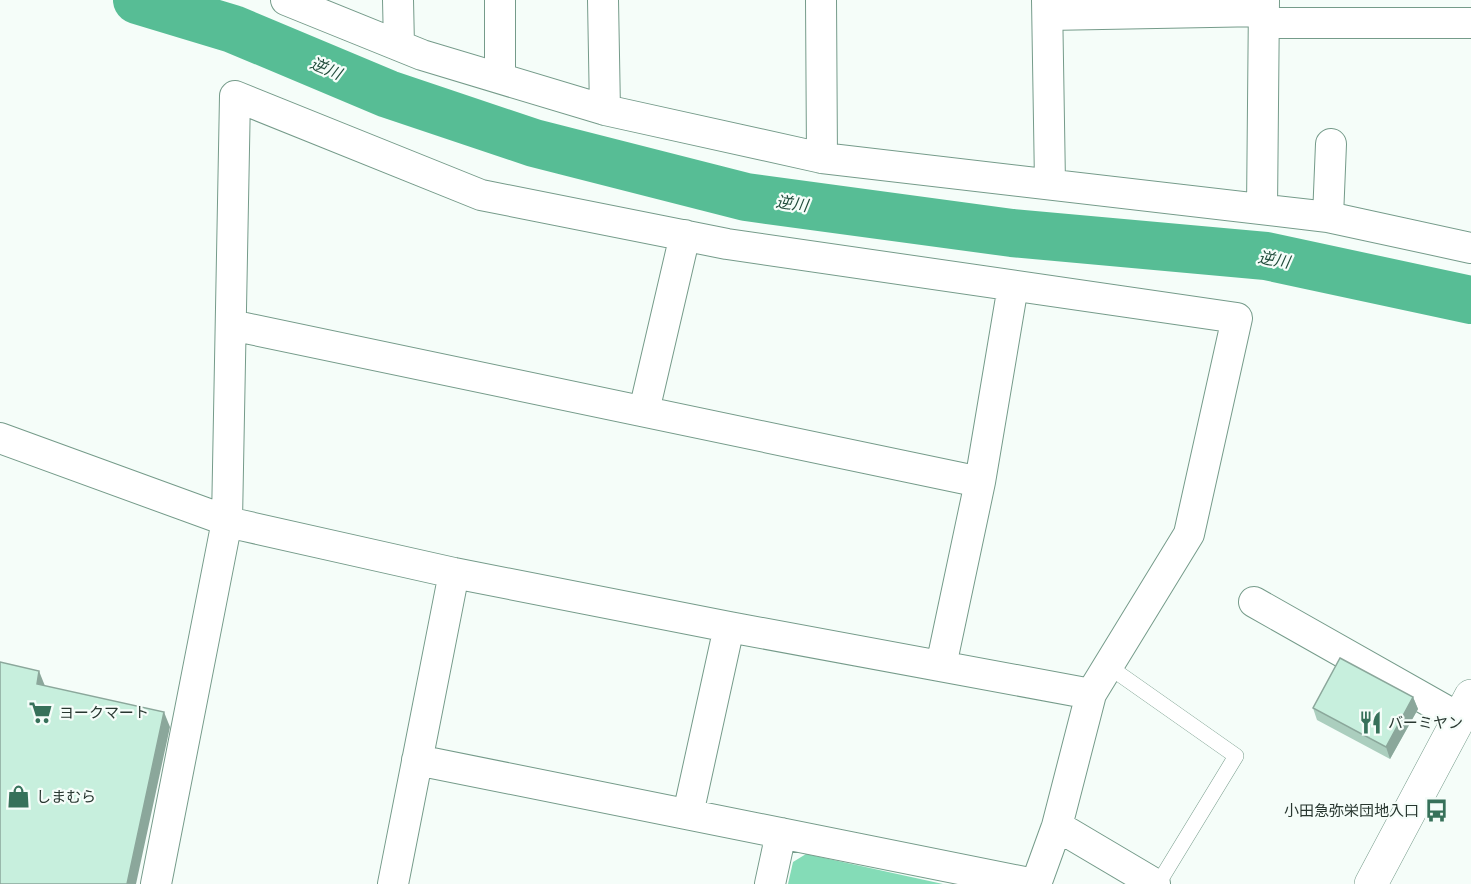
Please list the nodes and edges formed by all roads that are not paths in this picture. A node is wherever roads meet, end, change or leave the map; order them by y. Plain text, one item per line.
1 (286, 0) edge
2 (398, 0) edge
3 (500, 0) edge
4 (603, 0) edge
5 (821, 0) edge
6 (1047, 8) edge
7 (1264, 11) edge
8 (1471, 23) edge
9 (399, 45) junction
10 (500, 78) junction
11 (605, 110) junction
12 (1331, 144) dead end
13 (822, 158) junction
14 (1050, 183) junction
15 (1262, 209) junction
16 (1328, 217) junction
17 (686, 236) junction
18 (1471, 248) edge
19 (1013, 286) junction
20 (231, 325) junction
21 (644, 411) junction
22 (0, 438) edge
23 (980, 482) junction
24 (227, 521) junction
25 (454, 573) junction
26 (1254, 602) dead end
27 (729, 627) junction
28 (941, 666) junction
29 (1108, 666) junction
30 (1091, 694) junction
31 (1465, 707) edge
32 (417, 760) junction
33 (688, 814) junction
34 (1057, 826) junction
35 (781, 833) junction
36 (156, 884) edge
37 (393, 884) edge
38 (770, 884) edge
39 (1035, 884) edge
40 (1157, 884) edge
41 (1371, 884) edge

1 - 9 street
2 - 9 street
3 - 10 street
4 - 11 street
5 - 13 street
6 - 7 street
6 - 14 street
7 - 8 street
7 - 15 street
9 - 10 street
10 - 11 street
11 - 13 street
12 - 16 street
13 - 14 street
14 - 15 street
15 - 16 street
16 - 18 street
17 - 19 street
17 - 20 street
17 - 21 street
19 - 23 street
19 - 29 street
20 - 21 street
20 - 24 street
21 - 23 street
22 - 24 street
23 - 28 street
24 - 25 street
24 - 36 street
25 - 27 street
25 - 32 street
26 - 31 street
27 - 28 street
27 - 33 street
28 - 30 street
29 - 30 street
29 - 40 lane
30 - 34 street
31 - 41 street
32 - 33 street
32 - 37 street
33 - 35 street
34 - 39 street
34 - 40 street
35 - 38 street
35 - 39 street

